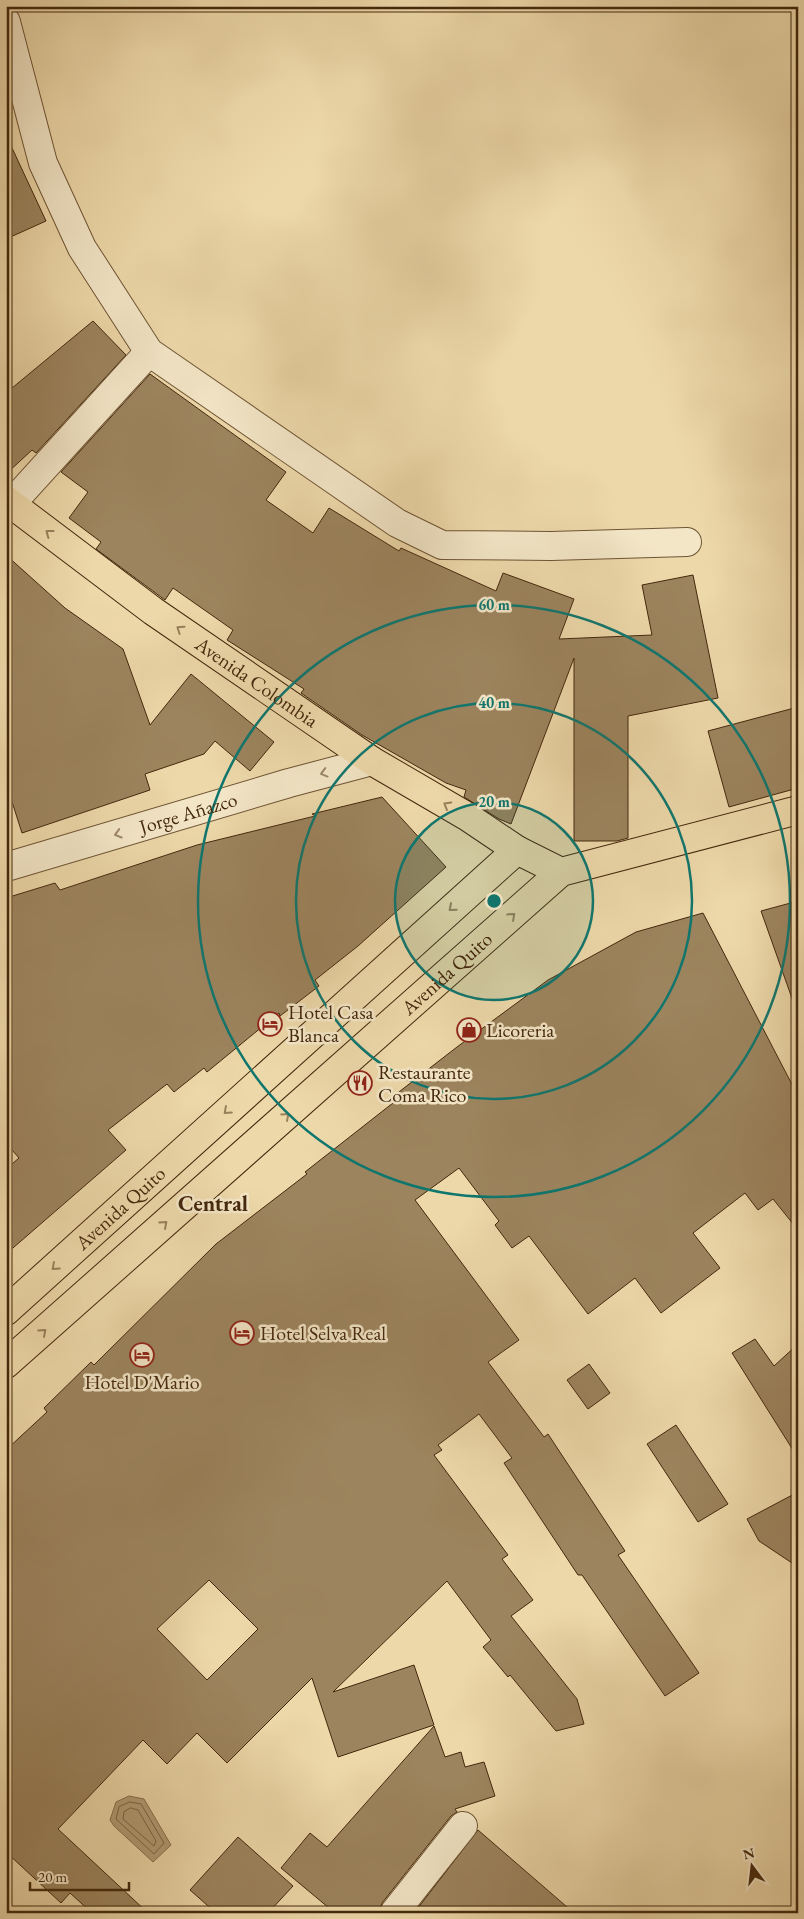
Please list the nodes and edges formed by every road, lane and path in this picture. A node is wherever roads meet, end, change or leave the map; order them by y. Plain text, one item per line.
1 (6, 22) edge
2 (150, 352) junction
3 (9, 502) edge
4 (687, 542) dead end
5 (372, 761) junction
6 (798, 810) edge
7 (517, 850) junction
8 (6, 867) edge
9 (561, 872) junction
10 (6, 1311) edge
11 (6, 1364) edge
12 (463, 1826) dead end
13 (394, 1913) edge

1 - 2 street
2 - 3 street
2 - 4 street
5 -> 3 main road, Avenida Colombia
7 -> 5 main road, Avenida Colombia
5 -> 8 street, Jorge Añazco
6 - 9 main road
7 - 9 main road
7 -> 10 main road, Avenida Quito
11 -> 9 main road, Avenida Quito
12 - 13 street

